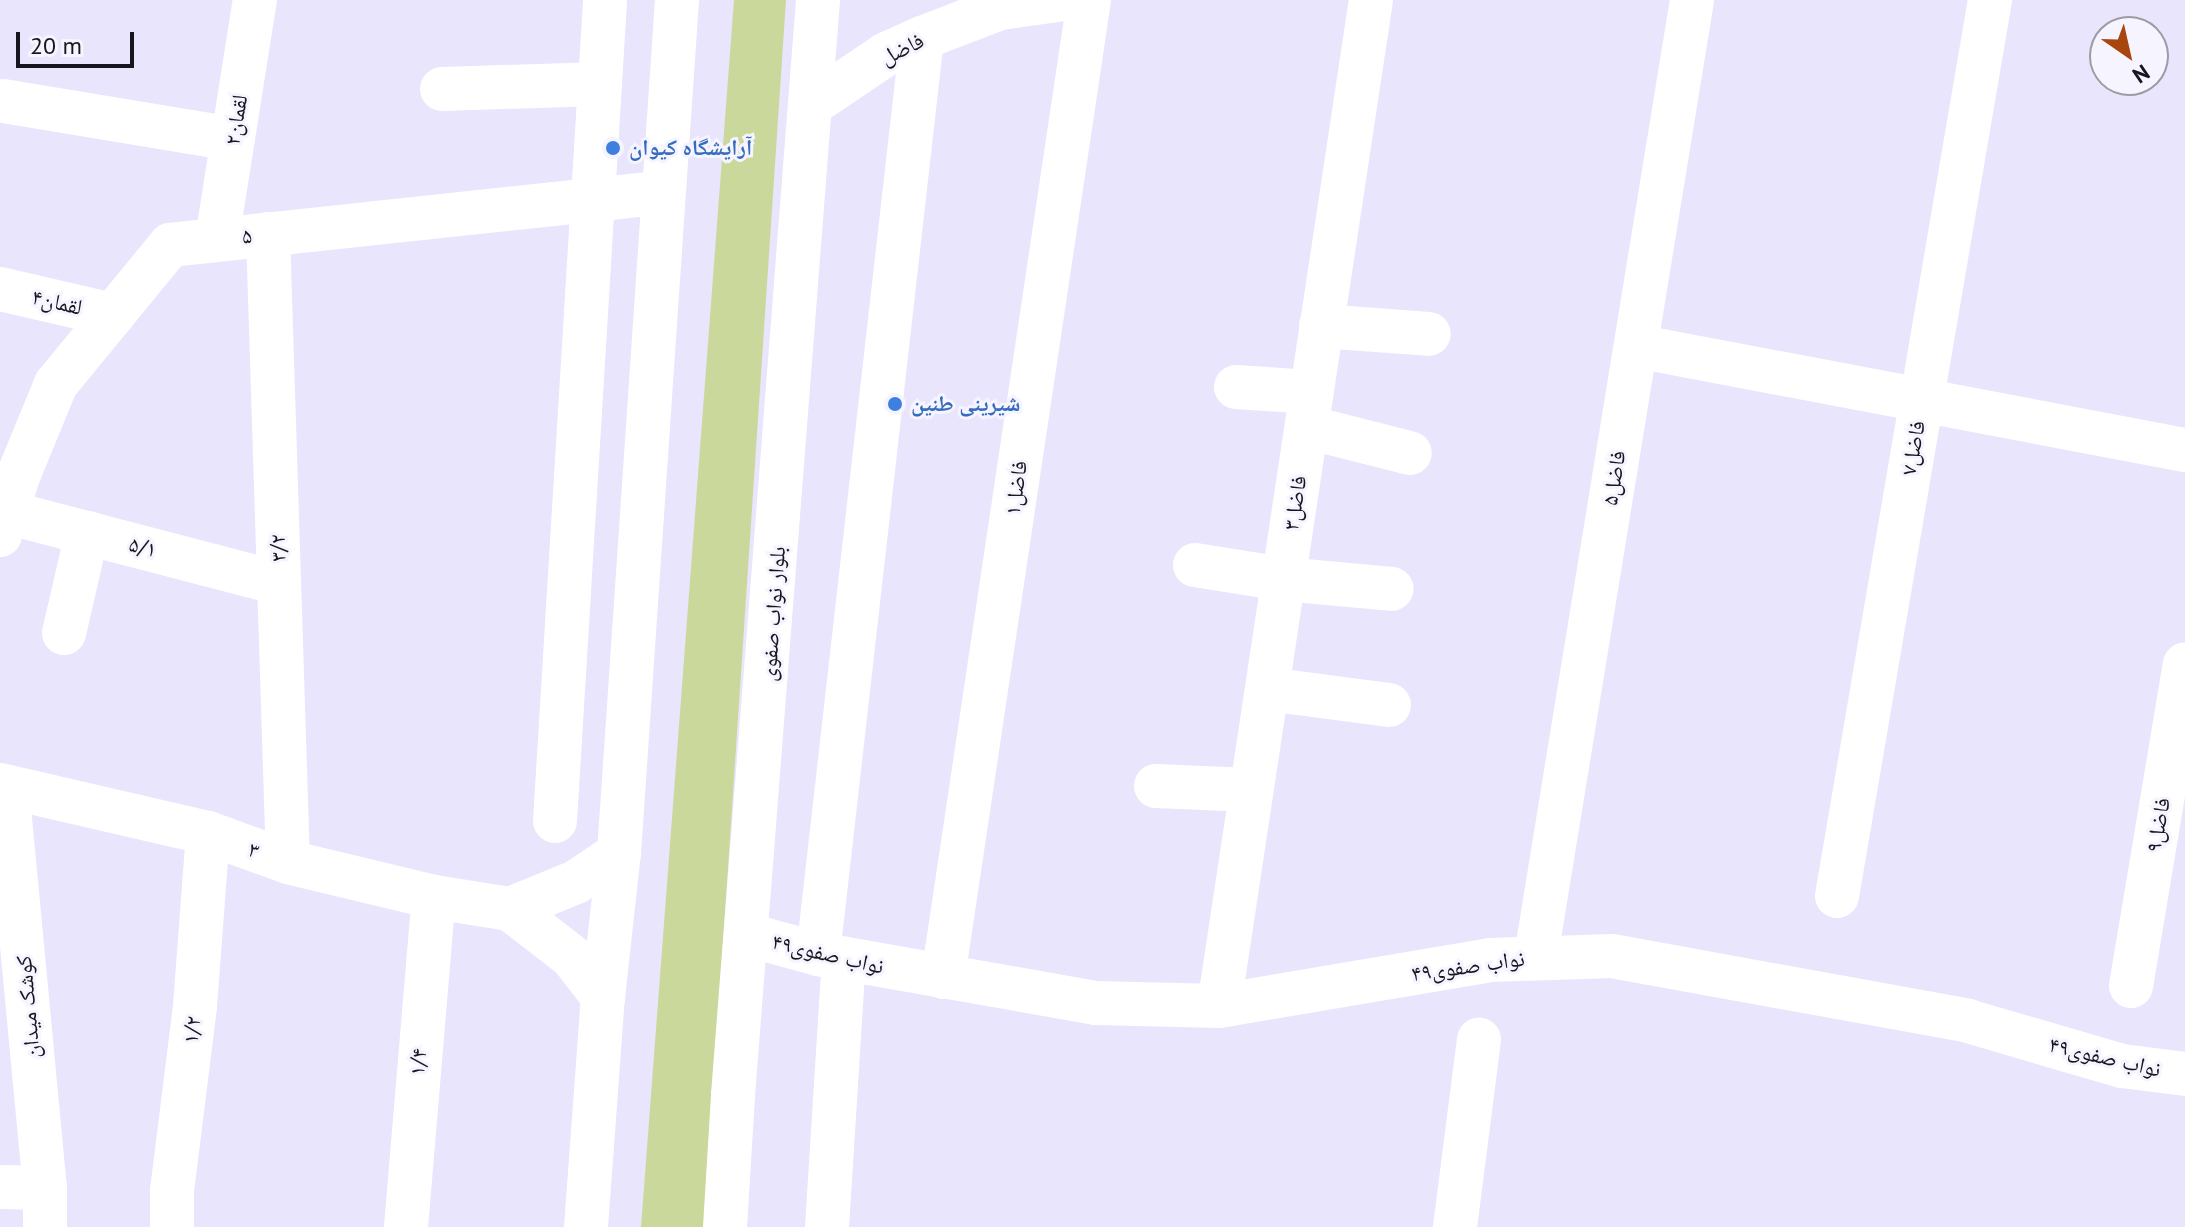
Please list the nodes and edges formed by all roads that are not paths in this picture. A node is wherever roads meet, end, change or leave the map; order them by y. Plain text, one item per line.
1 (255, 0) edge
2 (605, 0) edge
3 (677, 0) edge
4 (818, 0) edge
5 (1057, 0) edge
6 (1089, 0) edge
7 (1371, 0) edge
8 (1692, 0) edge
9 (1990, 0) edge
10 (988, 4) edge
11 (922, 38) junction
12 (600, 84) junction
13 (442, 89) dead end
14 (3, 101) dead end
15 (812, 104) junction
16 (233, 139) junction
17 (663, 192) junction
18 (595, 199) junction
19 (268, 234) junction
20 (217, 239) junction
21 (0, 289) edge
22 (113, 315) junction
23 (1321, 326) junction
24 (1429, 334) dead end
25 (1636, 346) junction
26 (1236, 387) dead end
27 (1921, 400) junction
28 (1309, 410) junction
29 (2185, 450) edge
30 (1410, 453) dead end
31 (6, 499) edge
32 (87, 533) junction
33 (1195, 565) dead end
34 (1283, 579) junction
35 (279, 583) junction
36 (1392, 589) dead end
37 (64, 633) dead end
38 (2185, 664) edge
39 (1267, 689) junction
40 (1389, 705) dead end
41 (4, 786) edge
42 (1156, 786) dead end
43 (1251, 790) junction
44 (555, 821) dead end
45 (208, 833) junction
46 (619, 853) junction
47 (288, 862) junction
48 (1837, 896) dead end
49 (434, 897) junction
50 (510, 909) junction
51 (748, 935) junction
52 (1536, 956) junction
53 (831, 957) junction
54 (943, 977) junction
55 (2131, 986) dead end
56 (603, 997) junction
57 (1219, 1006) junction
58 (1479, 1040) dead end
59 (2185, 1074) edge
60 (0, 1187) edge
61 (45, 1208) edge
62 (172, 1227) edge
63 (406, 1227) edge
64 (586, 1227) edge
65 (725, 1227) edge
66 (827, 1227) edge
67 (1455, 1227) edge

1 - 16 street, ۲لقمان
2 - 12 street
3 - 17 street
4 - 15 street, بلوار نواب صفوی
5 - 10 street, فاضل
6 - 54 street, ۱فاضل
7 - 23 street, ۳فاضل
8 - 25 street, ۵فاضل
9 - 27 street, ۷فاضل
10 - 11 street, فاضل
11 - 15 street, فاضل
11 - 53 street
12 - 13 street
12 - 18 street
14 - 16 street
15 - 51 street, بلوار نواب صفوی
16 - 20 street, ۲لقمان
17 - 18 street, ۵
17 - 46 street
18 - 19 street, ۵
18 - 44 street
19 - 20 street, ۵
19 - 35 street, ۳/۲
20 - 22 street, ۵
21 - 22 street, لقمان۴
22 - 31 street, ۵
23 - 24 street
23 - 28 street, ۳فاضل
25 - 27 street
25 - 52 street, ۵فاضل
26 - 28 street
27 - 29 street
27 - 48 street, ۷فاضل
28 - 30 street
28 - 34 street, ۳فاضل
31 - 32 street, ۵/۱
32 - 35 street, ۵/۱
32 - 37 street
33 - 34 street
34 - 36 street
34 - 39 street, ۳فاضل
35 - 47 street, ۳/۲
38 - 55 street, ۹فاضل
39 - 40 street
39 - 43 street, ۳فاضل
41 - 45 street, ۳
41 - 61 street, کوشک میدان
42 - 43 street
43 - 57 street, ۳فاضل
45 - 47 street, ۳
45 - 62 street, ۱/۲
46 - 50 street
46 - 56 street
47 - 49 street, ۳
49 - 50 street, ۳
49 - 63 street, ۱/۴
50 - 56 street, ۳
51 - 53 street, ۴۹نواب صفوی
51 - 65 street, بلوار نواب صفوی
52 - 57 street, ۴۹نواب صفوی
52 - 59 street, ۴۹نواب صفوی
53 - 54 street, ۴۹نواب صفوی
53 - 66 street
54 - 57 street, ۴۹نواب صفوی
56 - 64 street
58 - 67 street
60 - 61 street

